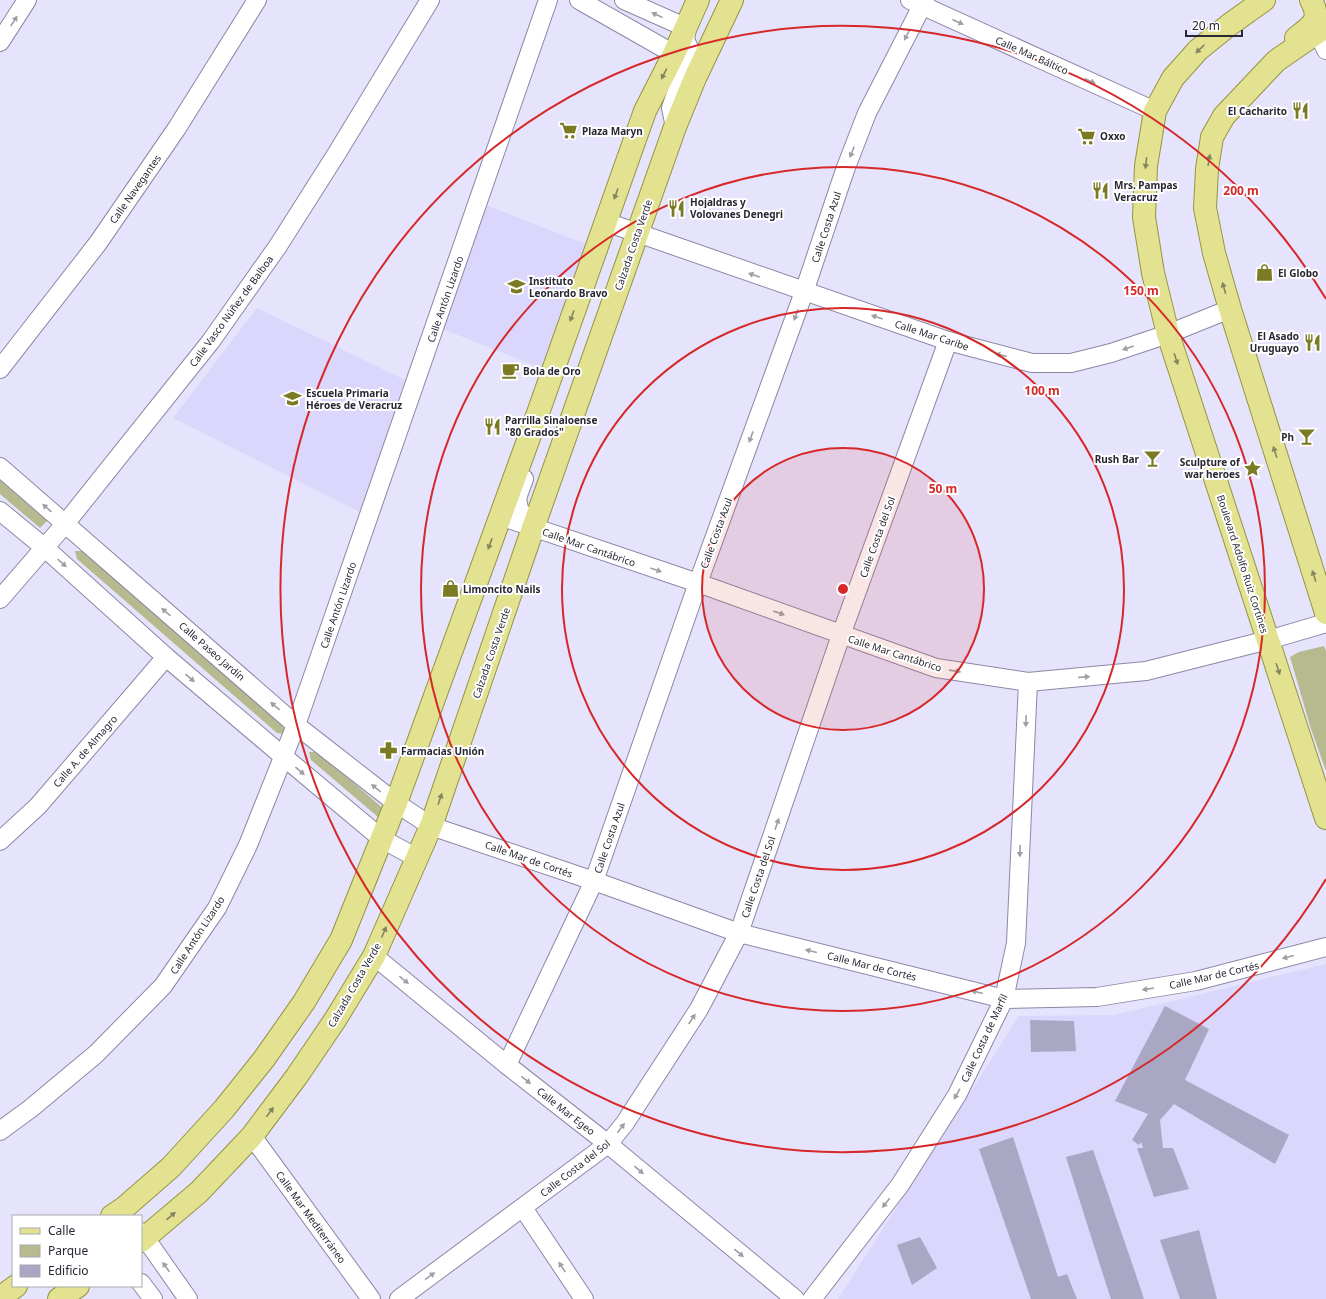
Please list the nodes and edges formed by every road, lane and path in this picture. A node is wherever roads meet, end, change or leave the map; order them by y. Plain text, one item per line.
1 (27, 0) edge
2 (257, 0) edge
3 (430, 0) edge
4 (548, 0) edge
5 (579, 0) edge
6 (624, 0) edge
7 (698, 0) edge
8 (732, 0) edge
9 (1264, 0) edge
10 (1311, 0) edge
11 (919, 2) edge
12 (687, 28) junction
13 (1323, 37) edge
14 (0, 42) edge
15 (674, 54) junction
16 (1276, 61) junction
17 (1155, 111) junction
18 (675, 127) junction
19 (606, 222) junction
20 (637, 234) junction
21 (804, 292) junction
22 (1230, 309) junction
23 (1168, 334) junction
24 (948, 341) junction
25 (0, 369) edge
26 (538, 413) junction
27 (0, 467) edge
28 (0, 511) edge
29 (500, 516) junction
30 (65, 524) junction
31 (533, 528) junction
32 (44, 548) junction
33 (698, 584) junction
34 (0, 599) edge
35 (1326, 613) edge
36 (1326, 623) edge
37 (841, 635) junction
38 (1268, 640) junction
39 (166, 657) junction
40 (1028, 682) junction
41 (296, 725) junction
42 (284, 757) junction
43 (396, 804) junction
44 (1326, 818) edge
45 (431, 826) junction
46 (382, 839) junction
47 (0, 841) edge
48 (417, 858) junction
49 (594, 881) junction
50 (739, 933) junction
51 (1326, 947) edge
52 (374, 956) junction
53 (1004, 999) junction
54 (507, 1065) junction
55 (0, 1131) edge
56 (252, 1136) junction
57 (608, 1144) junction
58 (523, 1208) junction
59 (122, 1213) edge
60 (143, 1237) edge
61 (142, 1285) edge
62 (15, 1287) edge
63 (77, 1287) edge
64 (0, 1298) edge
65 (59, 1299) edge
66 (152, 1299) edge
67 (188, 1299) edge
68 (371, 1299) edge
69 (399, 1299) edge
70 (584, 1299) edge
71 (795, 1299) edge
72 (812, 1299) edge

14 -> 1 street
2 - 25 street, Calle Navegantes
3 - 30 street, Calle Vasco Núñez de Balboa
4 - 41 street, Calle Antón Lizardo
5 - 15 street
12 -> 6 street
7 - 12 main road
8 - 18 main road, Calzada Costa Verde
9 -> 17 main road, Boulevard Adolfo Ruiz Cortines
10 - 16 main road
11 -> 17 street, Calle Mar Báltico
11 -> 21 street, Calle Costa Azul
12 - 15 main road
12 - 18 street
13 - 16 main road
15 -> 19 main road
22 -> 16 main road
17 -> 23 main road, Boulevard Adolfo Ruiz Cortines
18 - 20 main road, Calzada Costa Verde
19 - 20 street, Calle Mar Caribe
19 -> 26 main road
21 -> 20 street, Calle Mar Caribe
20 - 31 main road, Calzada Costa Verde
24 -> 21 street, Calle Mar Caribe
21 -> 33 street, Calle Costa Azul
22 - 23 street, Calle Mar Caribe
35 -> 22 main road
23 -> 24 street, Calle Mar Caribe
23 -> 38 main road, Boulevard Adolfo Ruiz Cortines
24 - 37 street, Calle Costa del Sol
26 - 29 main road
26 - 31 street
30 -> 27 street, Calle Paseo Jardín
28 - 32 street
29 - 31 street, Calle Mar Cantábrico
29 -> 43 main road
30 - 32 street, Calle Vasco Núñez de Balboa
41 -> 30 street, Calle Paseo Jardín
31 -> 33 street, Calle Mar Cantábrico
45 -> 31 main road, Calzada Costa Verde
32 - 34 street, Calle Vasco Núñez de Balboa
32 -> 39 street
33 -> 37 street, Calle Mar Cantábrico
33 - 49 street, Calle Costa Azul
36 - 38 street, Calle Mar Cantábrico
37 -> 40 street, Calle Mar Cantábrico
50 -> 37 street, Calle Costa del Sol
40 -> 38 street, Calle Mar Cantábrico
38 -> 44 main road, Boulevard Adolfo Ruiz Cortines
39 -> 42 street
39 - 47 street, Calle A. de Almagro
40 -> 53 street, Calle Costa de Marfil
41 - 42 street, Calle Antón Lizardo
43 -> 41 street, Calle Paseo Jardín
42 -> 46 street
42 - 55 street, Calle Antón Lizardo
43 - 45 street, Calle Paseo Jardín
43 - 46 main road
45 - 48 main road, Calzada Costa Verde
45 - 49 street, Calle Mar de Cortés
46 - 48 street
46 - 59 main road
52 -> 48 main road, Calzada Costa Verde
49 - 50 street, Calle Mar de Cortés
49 - 54 street, Calle Costa Azul
53 -> 50 street, Calle Mar de Cortés
57 -> 50 street, Calle Costa del Sol
51 -> 53 street, Calle Mar de Cortés
52 -> 54 street, Calle Mar Egeo
56 -> 52 main road, Calzada Costa Verde
53 -> 72 street, Calle Costa de Marfil
54 -> 57 street, Calle Mar Egeo
60 -> 56 main road, Calzada Costa Verde
56 - 68 street, Calle Mar Mediterráneo
57 - 58 street, Calle Costa del Sol
57 -> 71 street, Calle Mar Egeo
69 -> 58 street, Calle Costa del Sol
70 -> 58 street
67 -> 60 street
61 - 66 street
62 - 64 main road
63 - 65 main road

